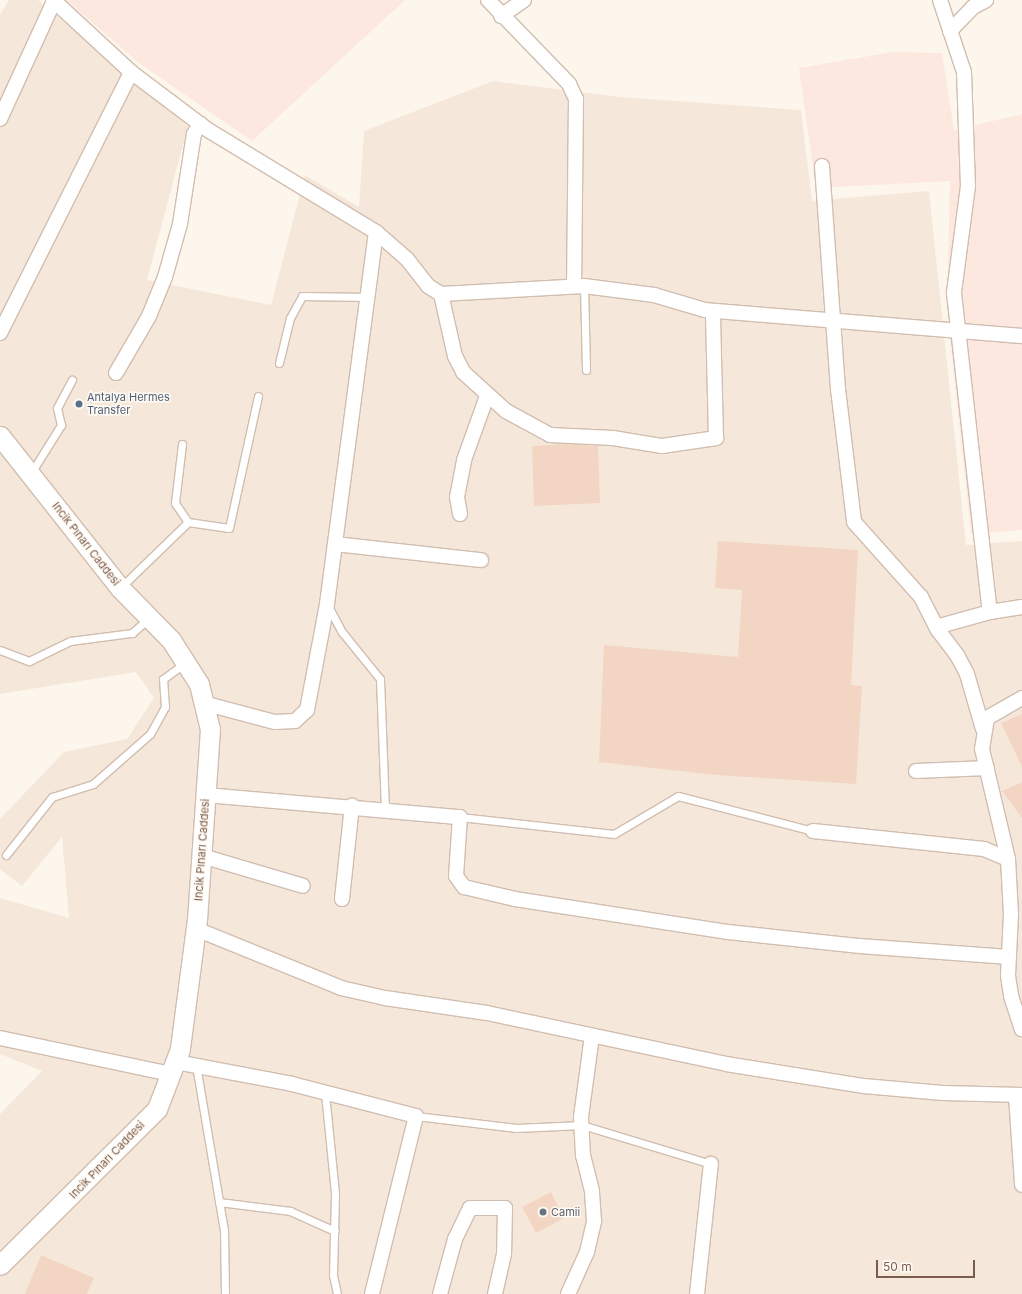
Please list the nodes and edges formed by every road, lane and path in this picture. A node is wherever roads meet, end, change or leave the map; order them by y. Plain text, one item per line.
1 (488, 0) edge
2 (524, 0) edge
3 (940, 0) edge
4 (986, 0) edge
5 (54, 1) edge
6 (501, 16) junction
7 (950, 31) junction
8 (131, 72) junction
9 (0, 119) edge
10 (200, 124) junction
11 (822, 166) dead end
12 (376, 232) junction
13 (579, 286) junction
14 (441, 294) junction
15 (367, 297) junction
16 (713, 311) junction
17 (832, 321) junction
18 (957, 330) junction
19 (0, 333) edge
20 (1022, 336) edge
21 (279, 363) dead end
22 (586, 370) dead end
23 (116, 373) dead end
24 (72, 380) dead end
25 (258, 396) dead end
26 (487, 396) junction
27 (0, 436) edge
28 (182, 444) dead end
29 (30, 474) junction
30 (460, 514) dead end
31 (188, 522) junction
32 (335, 544) junction
33 (481, 560) dead end
34 (120, 588) junction
35 (327, 604) junction
36 (1022, 608) edge
37 (990, 612) junction
38 (149, 618) junction
39 (936, 626) junction
40 (0, 650) edge
41 (185, 662) junction
42 (1022, 698) edge
43 (204, 703) junction
44 (983, 729) junction
45 (987, 768) junction
46 (916, 772) dead end
47 (206, 795) junction
48 (352, 806) junction
49 (385, 809) junction
50 (460, 817) junction
51 (813, 831) joint
52 (6, 855) dead end
53 (202, 856) junction
54 (1008, 859) junction
55 (303, 886) dead end
56 (1016, 895) edge
57 (342, 899) dead end
58 (196, 929) junction
59 (1009, 956) junction
60 (1022, 1029) edge
61 (592, 1036) junction
62 (0, 1038) edge
63 (196, 1066) junction
64 (173, 1068) junction
65 (325, 1093) junction
66 (1019, 1096) edge
67 (416, 1116) junction
68 (582, 1125) junction
69 (711, 1164) joint
70 (1022, 1185) edge
71 (219, 1202) junction
72 (335, 1231) junction
73 (0, 1265) edge
74 (225, 1294) edge
75 (337, 1294) edge
76 (372, 1294) edge
77 (440, 1294) edge
78 (495, 1294) edge
79 (568, 1294) edge
80 (697, 1294) edge

1 - 6 street
2 - 6 street
3 - 7 street
4 - 7 street
5 - 8 street
5 - 9 street
6 - 13 street
7 - 18 street
8 - 10 street
8 - 19 street
10 - 12 street
10 - 23 street
11 - 17 street
12 - 14 street
12 - 15 street
13 - 14 street
13 - 16 street
13 - 22 lane
14 - 26 street
15 - 21 lane
15 - 32 street
16 - 17 street
16 - 26 street
17 - 18 street
17 - 39 street
18 - 20 street
18 - 37 street
24 - 29 lane
25 - 31 lane
26 - 30 street
27 - 29 main road, Incik Pınarı Caddesi
28 - 31 lane
29 - 34 main road, Incik Pınarı Caddesi
31 - 34 lane
32 - 33 street
32 - 35 street
34 - 38 main road, Incik Pınarı Caddesi
35 - 43 street
35 - 49 lane
36 - 37 street
37 - 39 street
38 - 40 lane
38 - 41 main road, Incik Pınarı Caddesi
39 - 44 street
41 - 43 main road, Incik Pınarı Caddesi
41 - 52 lane
42 - 44 street
43 - 47 main road, Incik Pınarı Caddesi
44 - 45 street
45 - 46 street
45 - 54 street
47 - 48 street
47 - 53 main road, Incik Pınarı Caddesi
48 - 49 street
48 - 57 street
49 - 50 street
50 - 51 lane
50 - 59 street
51 - 54 street
53 - 55 street
53 - 58 main road, Incik Pınarı Caddesi
54 - 56 street
56 - 59 street
58 - 61 street
58 - 64 main road, Incik Pınarı Caddesi
59 - 60 street
61 - 66 street
61 - 68 street
62 - 64 street
63 - 64 street
63 - 65 street
63 - 71 lane
64 - 73 main road, Incik Pınarı Caddesi
65 - 67 street
65 - 72 lane
66 - 70 street
67 - 68 lane
67 - 76 street
68 - 69 lane
68 - 79 street
69 - 80 street
71 - 72 lane
71 - 74 lane
72 - 75 lane
77 - 78 street

